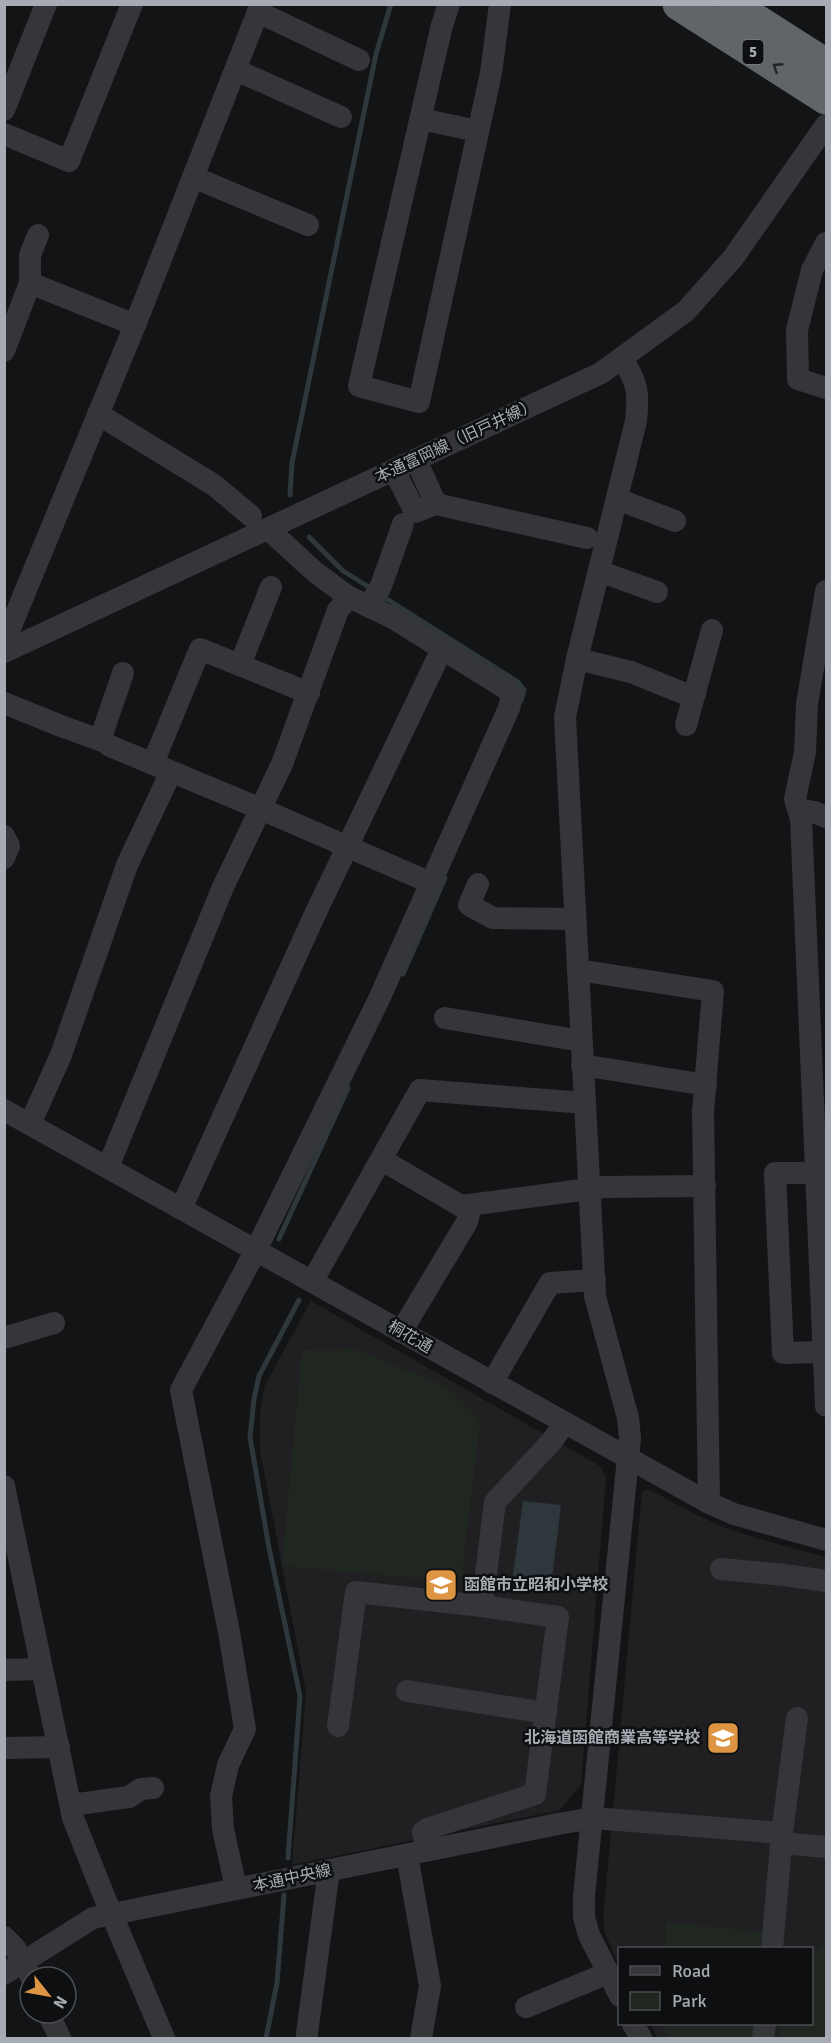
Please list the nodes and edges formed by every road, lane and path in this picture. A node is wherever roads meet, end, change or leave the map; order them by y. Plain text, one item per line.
1 (45, 4) edge
2 (132, 4) edge
3 (449, 4) edge
4 (500, 4) edge
5 (680, 4) edge
6 (730, 4) edge
7 (260, 8) edge
8 (359, 60) dead end
9 (826, 65) edge
10 (236, 70) junction
11 (826, 98) edge
12 (4, 110) edge
13 (341, 117) dead end
14 (421, 119) junction
15 (826, 125) edge
16 (477, 131) junction
17 (4, 134) edge
18 (193, 177) junction
19 (308, 225) dead end
20 (38, 235) dead end
21 (826, 243) edge
22 (30, 283) junction
23 (135, 325) junction
24 (4, 351) edge
25 (622, 359) junction
26 (826, 388) edge
27 (98, 414) junction
28 (416, 460) junction
29 (394, 470) junction
30 (625, 502) dead end
31 (436, 504) junction
32 (675, 521) dead end
33 (260, 523) junction
34 (403, 524) dead end
35 (587, 538) dead end
36 (607, 574) dead end
37 (271, 587) dead end
38 (826, 591) edge
39 (657, 592) dead end
40 (368, 598) junction
41 (12, 608) edge
42 (712, 630) dead end
43 (4, 643) edge
44 (442, 647) junction
45 (4, 652) edge
46 (577, 659) junction
47 (240, 665) junction
48 (123, 673) dead end
49 (309, 693) junction
50 (695, 694) junction
51 (4, 703) edge
52 (687, 725) dead end
53 (100, 740) junction
54 (162, 768) junction
55 (261, 809) junction
56 (798, 809) junction
57 (826, 817) edge
58 (4, 836) edge
59 (348, 847) junction
60 (4, 858) edge
61 (431, 883) junction
62 (478, 884) dead end
63 (575, 919) junction
64 (578, 970) junction
65 (445, 1018) dead end
66 (581, 1041) junction
67 (582, 1065) junction
68 (706, 1085) junction
69 (585, 1103) junction
70 (4, 1110) edge
71 (30, 1124) junction
72 (381, 1160) junction
73 (108, 1167) junction
74 (817, 1173) junction
75 (705, 1186) junction
76 (589, 1190) junction
77 (471, 1205) junction
78 (181, 1209) junction
79 (256, 1250) junction
80 (595, 1280) junction
81 (312, 1281) junction
82 (54, 1323) dead end
83 (401, 1332) junction
84 (4, 1338) edge
85 (824, 1352) junction
86 (492, 1383) junction
87 (826, 1406) edge
88 (565, 1423) junction
89 (628, 1458) junction
90 (5, 1492) edge
91 (709, 1503) junction
92 (826, 1540) edge
93 (721, 1569) dead end
94 (14, 1579) edge
95 (826, 1581) edge
96 (482, 1606) junction
97 (41, 1669) junction
98 (4, 1670) edge
99 (407, 1691) dead end
100 (546, 1713) junction
101 (797, 1718) dead end
102 (338, 1726) dead end
103 (59, 1746) junction
104 (4, 1748) edge
105 (153, 1788) dead end
106 (70, 1805) junction
107 (593, 1818) junction
108 (782, 1838) junction
109 (826, 1847) edge
110 (416, 1848) junction
111 (329, 1870) junction
112 (234, 1880) dead end
113 (112, 1914) junction
114 (4, 1937) edge
115 (772, 1947) edge
116 (19, 1965) edge
117 (28, 1965) edge
118 (608, 1973) junction
119 (618, 1992) edge
120 (526, 2007) dead end
121 (164, 2038) edge
122 (307, 2038) edge
123 (421, 2038) edge

1 - 12 street
2 - 17 street
3 - 14 street
4 - 16 street
11 -> 5 highway, 5
6 - 9 highway, 5
7 - 8 street
7 - 10 street
10 - 13 street
10 - 18 street
14 - 16 street
14 - 16 street
15 - 25 street, 本通富岡線（旧戸井線）
18 - 19 street
18 - 23 street
20 - 22 street
21 - 26 street
22 - 23 street
22 - 24 street
23 - 27 street
25 - 28 street, 本通富岡線（旧戸井線）
25 - 46 street
27 - 33 street
27 - 41 street
28 - 29 street, 本通富岡線（旧戸井線）
28 - 31 street
29 - 31 street
29 - 33 street, 本通富岡線（旧戸井線）
30 - 32 street
31 - 35 street
33 - 40 street
33 - 45 street, 本通富岡線（旧戸井線）
34 - 40 street
36 - 39 street
37 - 47 street
38 - 56 street
40 - 44 street
40 - 49 street
41 - 43 street
42 - 50 street
44 - 59 street
44 - 61 street
46 - 50 street
46 - 63 street
47 - 49 street
47 - 54 street
48 - 53 street
49 - 55 street
50 - 52 street
51 - 53 street
53 - 54 street
54 - 55 street
54 - 71 street
55 - 59 street
55 - 73 street
56 - 57 street
56 - 74 street
58 - 60 street
59 - 61 street
59 - 78 street
61 - 79 street
62 - 63 street
63 - 64 street
64 - 66 street
64 - 68 street
65 - 66 street
66 - 67 street
67 - 68 street
67 - 69 street
68 - 75 street
69 - 72 street
69 - 76 street
70 - 71 street, 桐花通
71 - 73 street, 桐花通
72 - 77 street
72 - 81 street
73 - 78 street, 桐花通
74 - 85 street
74 - 85 street
75 - 76 street
75 - 91 street
76 - 77 street
76 - 80 street
77 - 83 street
78 - 79 street, 桐花通
79 - 81 street, 桐花通
79 - 112 street
80 - 86 street
80 - 89 street
81 - 83 street, 桐花通
82 - 84 street
83 - 86 street, 桐花通
85 - 87 street
86 - 88 street, 桐花通
88 - 89 street, 桐花通
88 - 96 street
89 - 91 street, 桐花通
89 - 107 street
90 - 94 street
91 - 92 street, 桐花通
93 - 95 street
94 - 97 street
96 - 100 street
96 - 102 street
97 - 98 street
97 - 103 street
99 - 100 street
100 - 110 street
101 - 108 street
103 - 104 street
103 - 106 street
105 - 106 street
106 - 113 street
107 - 108 street, 本通中央線
107 - 110 street, 本通中央線
107 - 118 street
108 - 109 street, 本通中央線
108 - 115 street
110 - 111 street, 本通中央線
110 - 123 street
111 - 113 street, 本通中央線
111 - 122 street
113 - 117 street, 本通中央線
113 - 121 street
114 - 116 street
118 - 119 street
118 - 120 street

